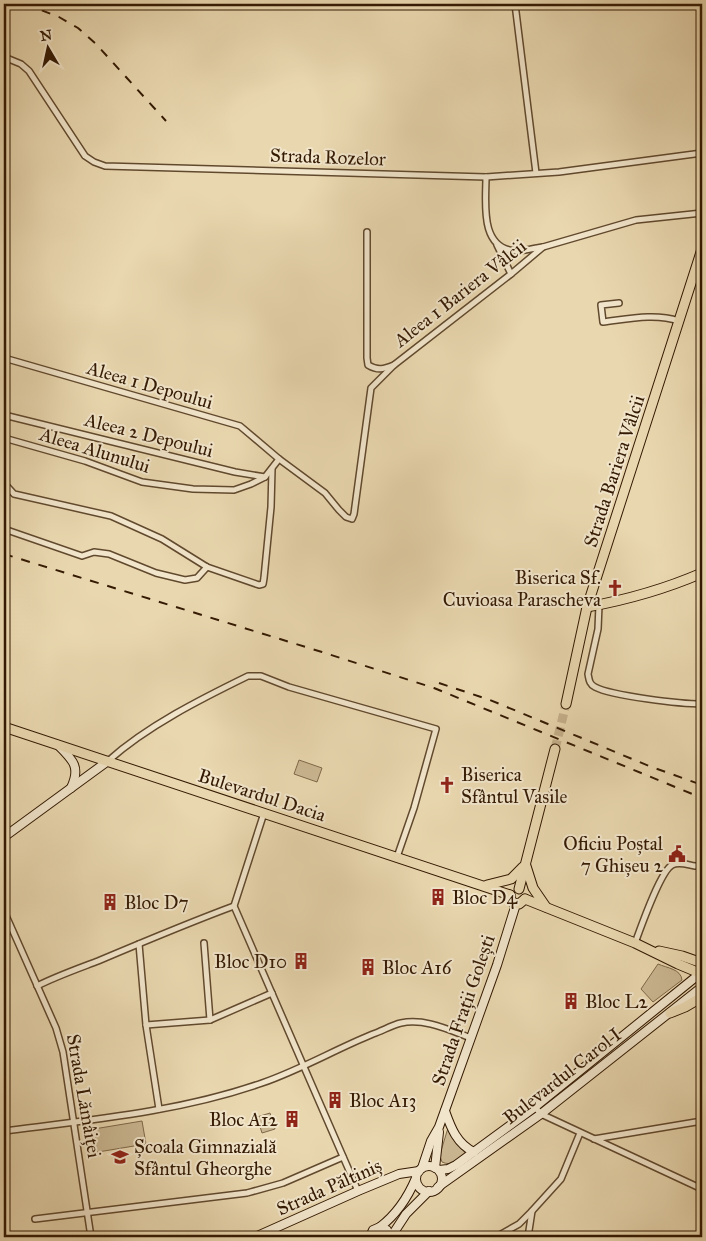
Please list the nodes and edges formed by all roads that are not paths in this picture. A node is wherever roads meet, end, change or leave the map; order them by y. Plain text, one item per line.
1 (515, 4) edge
2 (4, 57) edge
3 (702, 153) edge
4 (536, 173) junction
5 (486, 177) junction
6 (702, 213) edge
7 (367, 232) dead end
8 (496, 243) junction
9 (543, 247) junction
10 (702, 249) edge
11 (511, 274) junction
12 (619, 303) dead end
13 (680, 322) junction
14 (4, 358) edge
15 (394, 365) junction
16 (4, 415) edge
17 (4, 438) edge
18 (278, 459) junction
19 (272, 469) junction
20 (265, 477) junction
21 (4, 483) edge
22 (4, 529) edge
23 (207, 567) junction
24 (702, 573) edge
25 (598, 605) junction
26 (587, 607) junction
27 (566, 704) tunnel mouth
28 (702, 704) edge
29 (4, 727) edge
30 (58, 745) junction
31 (555, 749) tunnel mouth
32 (108, 761) junction
33 (71, 789) junction
34 (264, 813) junction
35 (4, 837) edge
36 (397, 857) junction
37 (526, 862) junction
38 (695, 866) dead end
39 (483, 886) junction
40 (519, 889) junction
41 (510, 895) junction
42 (525, 900) junction
43 (516, 904) junction
44 (234, 906) junction
45 (546, 908) junction
46 (4, 911) edge
47 (204, 943) dead end
48 (635, 943) junction
49 (139, 944) junction
50 (649, 949) junction
51 (699, 960) edge
52 (702, 973) edge
53 (37, 986) junction
54 (702, 987) edge
55 (272, 993) junction
56 (702, 998) edge
57 (670, 1013) junction
58 (210, 1020) junction
59 (146, 1025) junction
60 (471, 1038) junction
61 (303, 1065) junction
62 (159, 1109) junction
63 (445, 1111) junction
64 (538, 1111) junction
65 (702, 1121) edge
66 (75, 1122) junction
67 (439, 1127) junction
68 (4, 1131) edge
69 (580, 1133) junction
70 (594, 1139) junction
71 (474, 1152) junction
72 (343, 1157) junction
73 (437, 1169) junction
74 (419, 1172) junction
75 (438, 1187) junction
76 (702, 1189) edge
77 (358, 1191) junction
78 (429, 1191) junction
79 (532, 1211) junction
80 (88, 1214) junction
81 (36, 1219) dead end
82 (374, 1232) edge
83 (91, 1237) edge
84 (254, 1237) edge
85 (363, 1237) edge
86 (391, 1237) edge
87 (496, 1237) edge
88 (528, 1237) edge

1 - 4 street
2 - 5 street, Strada Rozelor
3 - 4 street, Strada Rozelor
4 - 5 street, Strada Rozelor
5 - 8 street
6 - 9 street, Aleea 1 Bariera Vâlcii
7 - 15 street, Aleea 1 Bariera Vâlcii
8 - 9 street
8 - 11 street
9 - 11 street, Aleea 1 Bariera Vâlcii
10 - 13 main road, Strada Bariera Vâlcii
11 - 15 street, Aleea 1 Bariera Vâlcii
12 - 13 street
13 - 26 main road, Strada Bariera Vâlcii
14 - 18 street, Aleea 1 Depoului
15 - 18 street, Aleea 1 Depoului
16 - 20 street, Aleea 2 Depoului
17 - 20 street, Aleea Alunului
18 - 19 street
19 - 20 street
19 - 23 street
21 - 23 street
22 - 23 street
24 - 25 main road
25 - 26 main road
25 - 28 street
26 - 27 main road, Strada Bariera Vâlcii
29 - 30 main road, Bulevardul Dacia
30 - 32 main road, Bulevardul Dacia
30 - 33 street
31 - 37 main road
32 - 33 street
32 - 34 main road, Bulevardul Dacia
32 - 36 street
33 - 35 street
34 - 36 main road, Bulevardul Dacia
34 - 44 street
36 - 39 main road, Bulevardul Dacia
37 - 39 main road
37 - 40 main road
37 - 45 main road
38 - 48 street
39 - 41 main road, Bulevardul Dacia
40 - 41 main road
40 - 42 main road
41 - 43 main road
42 - 43 main road
42 - 45 main road
43 - 60 street, Strada Frații Golești
44 - 49 street
44 - 55 street
45 - 48 main road
46 - 53 street, Strada Lămâiței
47 - 58 street
48 - 50 main road
49 - 53 street
49 - 59 street
50 - 51 main road
50 - 52 main road
52 - 64 street, Bulevardul Carol I
53 - 66 street, Strada Lămâiței
54 - 57 street, Bulevardul Carol I
55 - 58 street
55 - 61 street
56 - 57 main road
57 - 64 street, Bulevardul Carol I
58 - 59 street
59 - 62 street
60 - 61 street
60 - 63 street, Strada Frații Golești
61 - 62 street
61 - 72 street
62 - 66 street
63 - 67 street, Strada Frații Golești
63 - 71 street
64 - 69 street
64 - 71 street, Bulevardul Carol I
64 - 75 street, Bulevardul Carol I
65 - 70 street
66 - 68 street
66 - 80 street, Strada Lămâiței
67 - 73 street, Strada Frații Golești
67 - 74 street, Strada Frații Golești
69 - 70 street
69 - 79 street
70 - 76 street
71 - 73 street, Bulevardul Carol I
72 - 77 street
72 - 80 street
73 - 74 street
73 - 75 street
74 - 77 street, Strada Păltiniș
74 - 78 street
74 - 82 street, Strada Frații Golești
75 - 78 street
77 - 84 street, Strada Păltiniș
78 - 86 street
79 - 87 street
79 - 88 street
80 - 81 street
80 - 83 street, Strada Lămâiței
82 - 85 street
82 - 86 street

